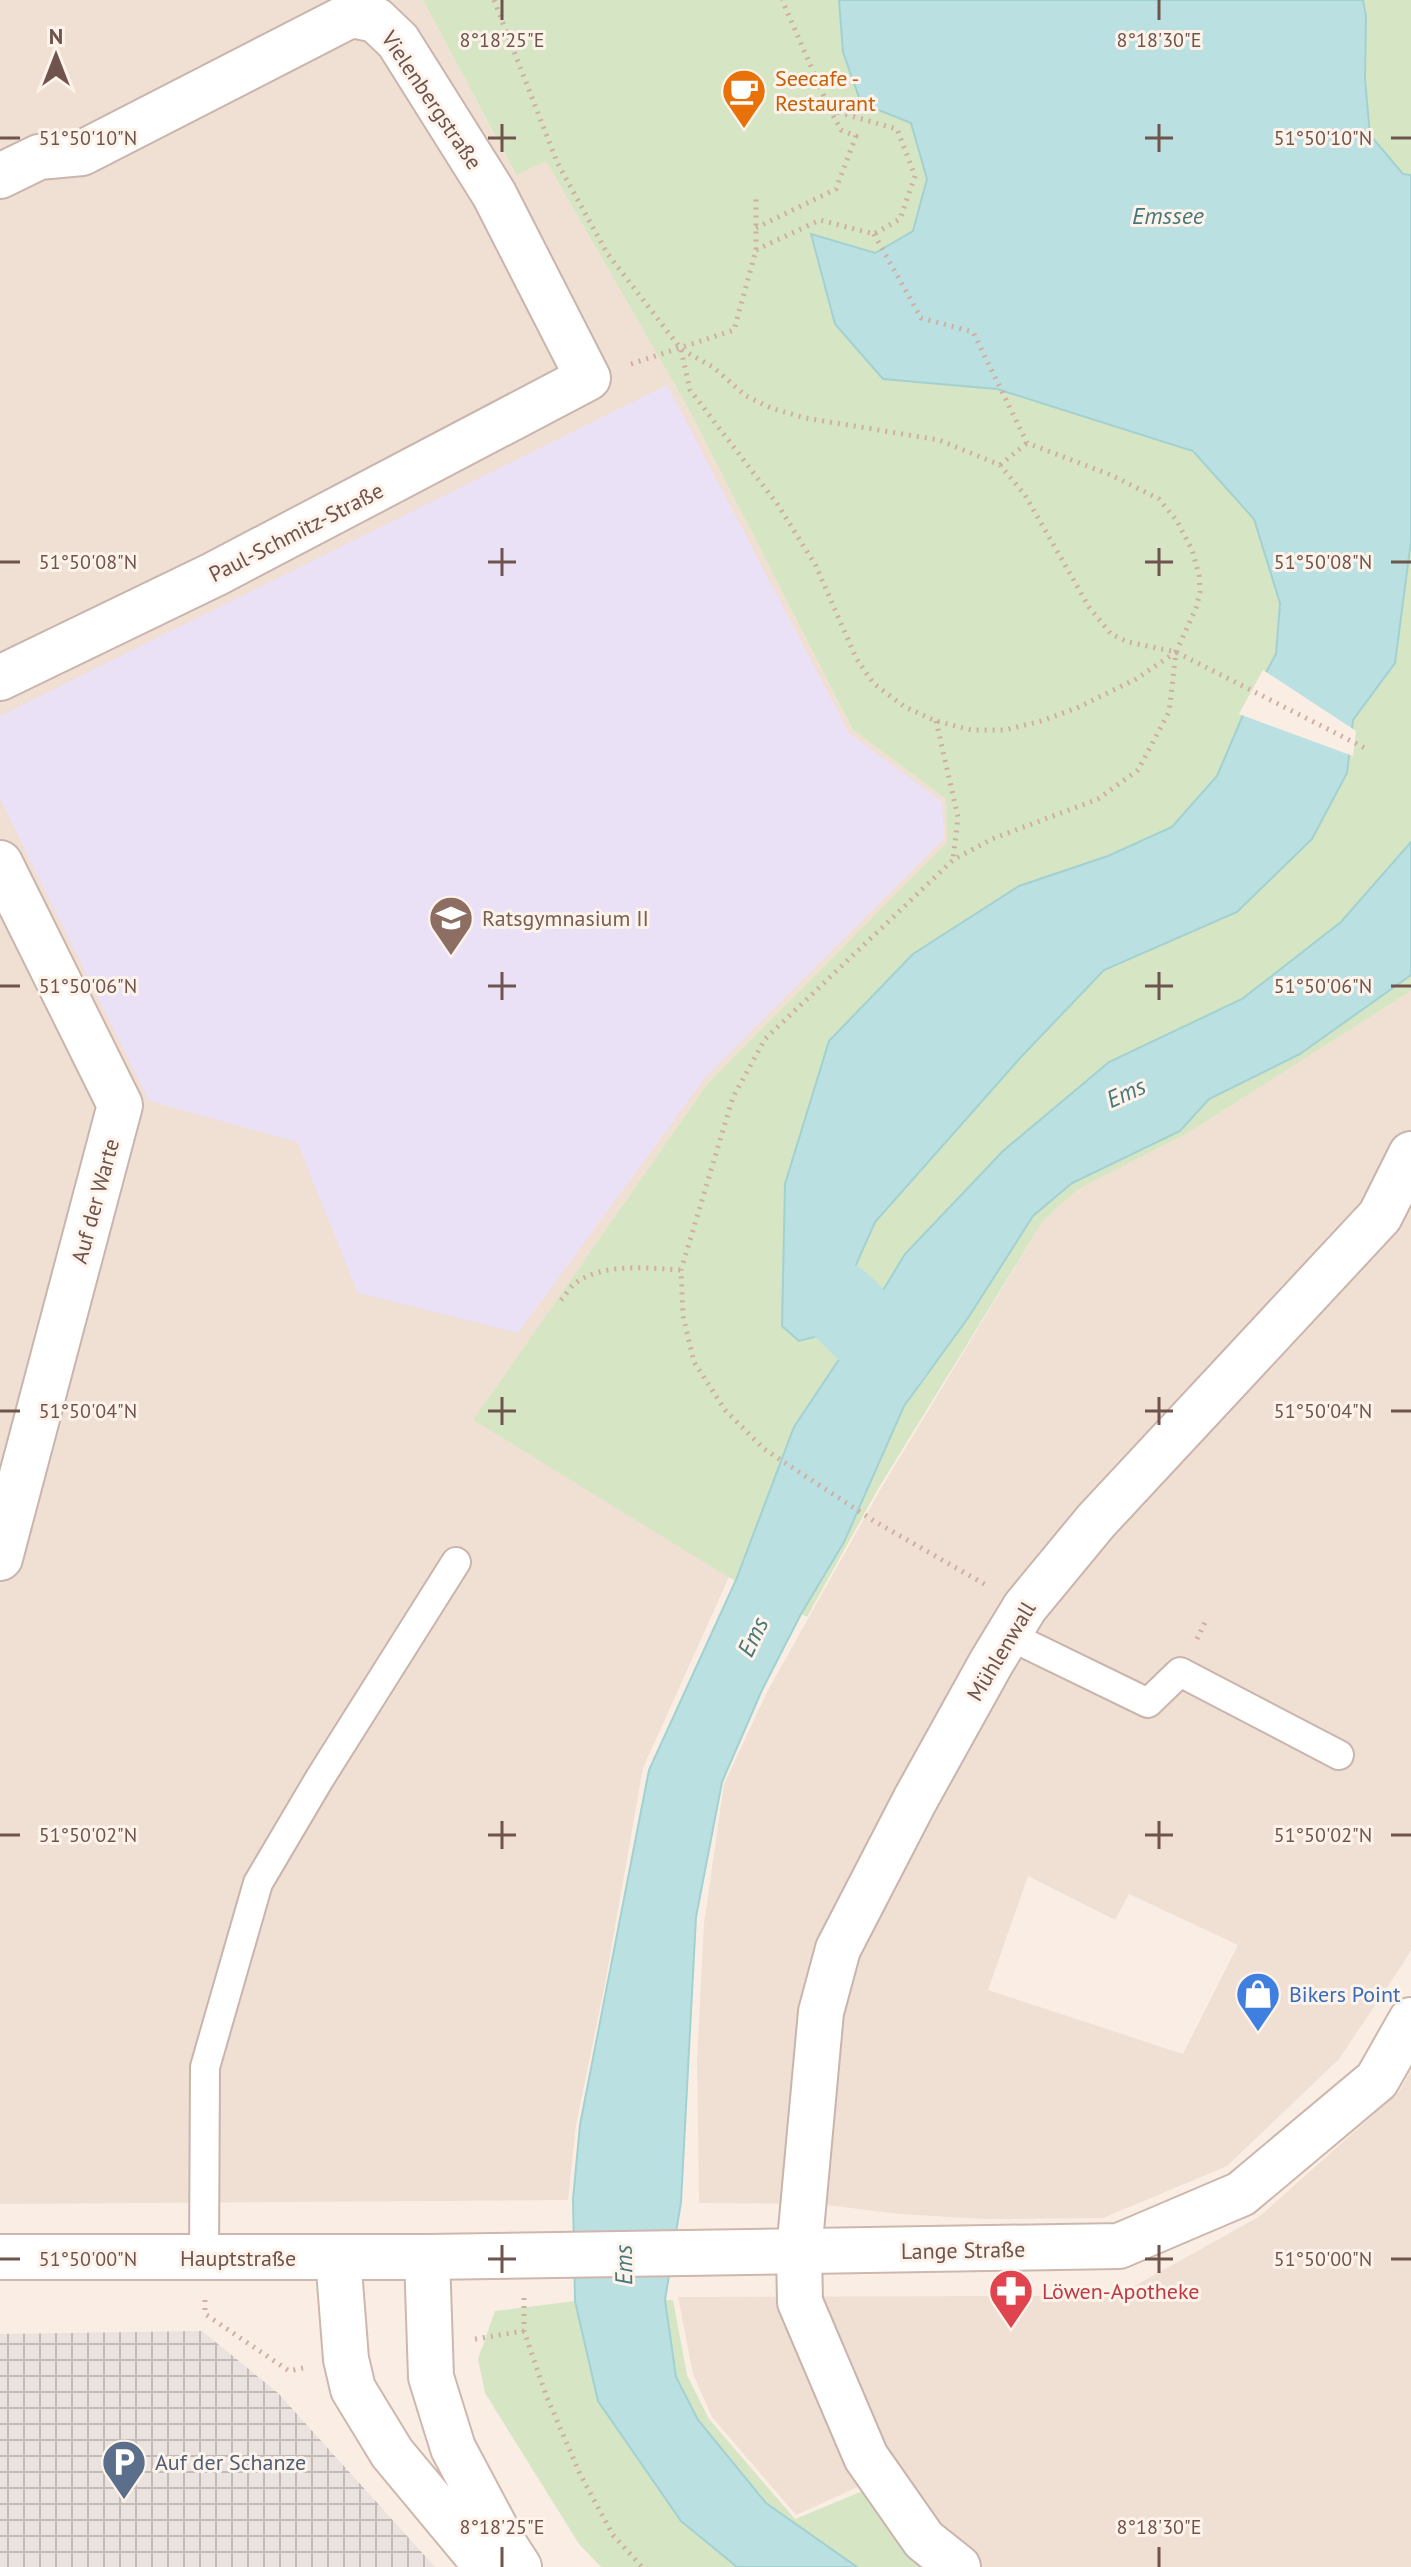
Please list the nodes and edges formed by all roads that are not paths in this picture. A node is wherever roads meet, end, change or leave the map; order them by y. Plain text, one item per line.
1 (0, 176) edge
2 (588, 378) joint
3 (0, 678) edge
4 (0, 863) edge
5 (1411, 1154) edge
6 (0, 1558) edge
7 (456, 1562) dead end
8 (1016, 1621) junction
9 (1339, 1755) dead end
10 (1411, 2020) edge
11 (799, 2252) junction
12 (0, 2257) edge
13 (338, 2257) junction
14 (427, 2257) junction
15 (204, 2259) junction
16 (492, 2567) edge
17 (519, 2567) edge
18 (958, 2567) edge

1 - 2 street, Vielenbergstraße
2 - 3 street, Paul-Schmitz-Straße
4 - 6 street, Auf der Warte
5 - 8 street, Mühlenwall
7 - 15 lane
8 - 9 lane
8 - 11 street, Mühlenwall
10 - 11 street, Lange Straße
11 - 14 street, Lange Straße
11 - 18 street, Mühlenwall
12 - 15 street, Hauptstraße
13 - 14 street, Hauptstraße
13 - 15 street, Hauptstraße
13 - 16 street
14 - 17 street

